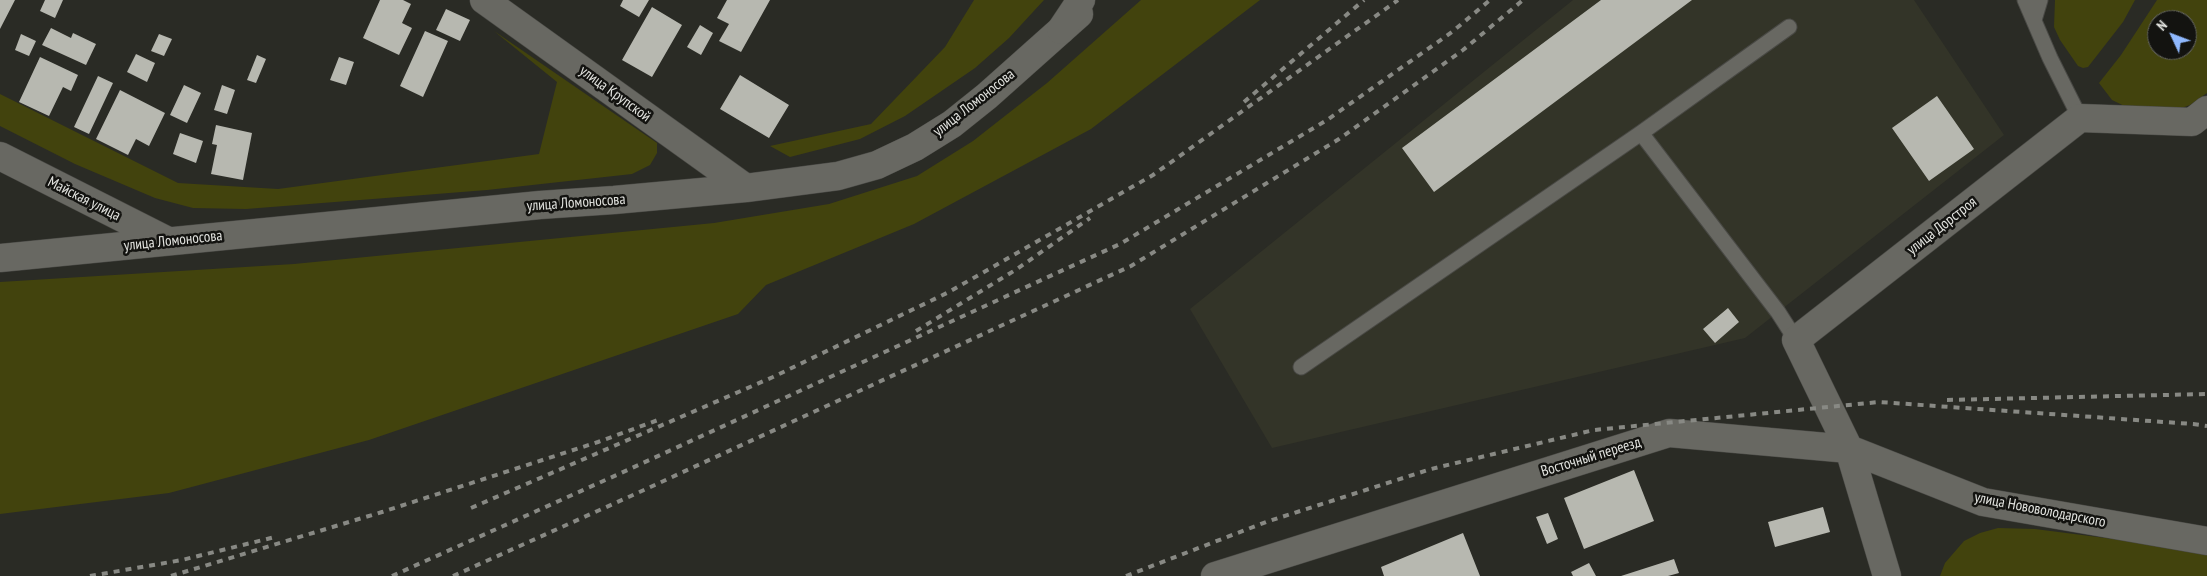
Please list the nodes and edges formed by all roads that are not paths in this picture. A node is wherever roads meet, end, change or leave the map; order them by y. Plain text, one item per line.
1 (484, 0) edge
2 (1081, 0) edge
3 (1094, 0) edge
4 (2025, 0) edge
5 (2040, 0) edge
6 (2034, 20) junction
7 (1789, 27) dead end
8 (1061, 30) junction
9 (2207, 110) edge
10 (2080, 118) junction
11 (1641, 133) junction
12 (0, 156) edge
13 (746, 188) junction
14 (168, 241) junction
15 (0, 258) edge
16 (1796, 340) junction
17 (1301, 367) dead end
18 (1849, 449) junction
19 (2207, 541) edge
20 (1215, 576) edge
21 (1887, 576) edge

1 - 13 street, улица Крупской
2 - 8 street
3 - 8 street, улица Ломоносова
4 - 6 lane
5 - 6 lane
6 - 10 lane
7 - 11 lane
8 - 13 street, улица Ломоносова
9 - 10 street
10 - 16 street, улица Дорстроя
11 - 16 lane
11 - 17 lane
12 - 14 street, Майская улица
13 - 14 street, улица Ломоносова
14 - 15 street, улица Ломоносова
16 - 18 street
18 - 19 street, улица Нововолодарского
18 - 20 street, Восточный переезд
18 - 21 street

